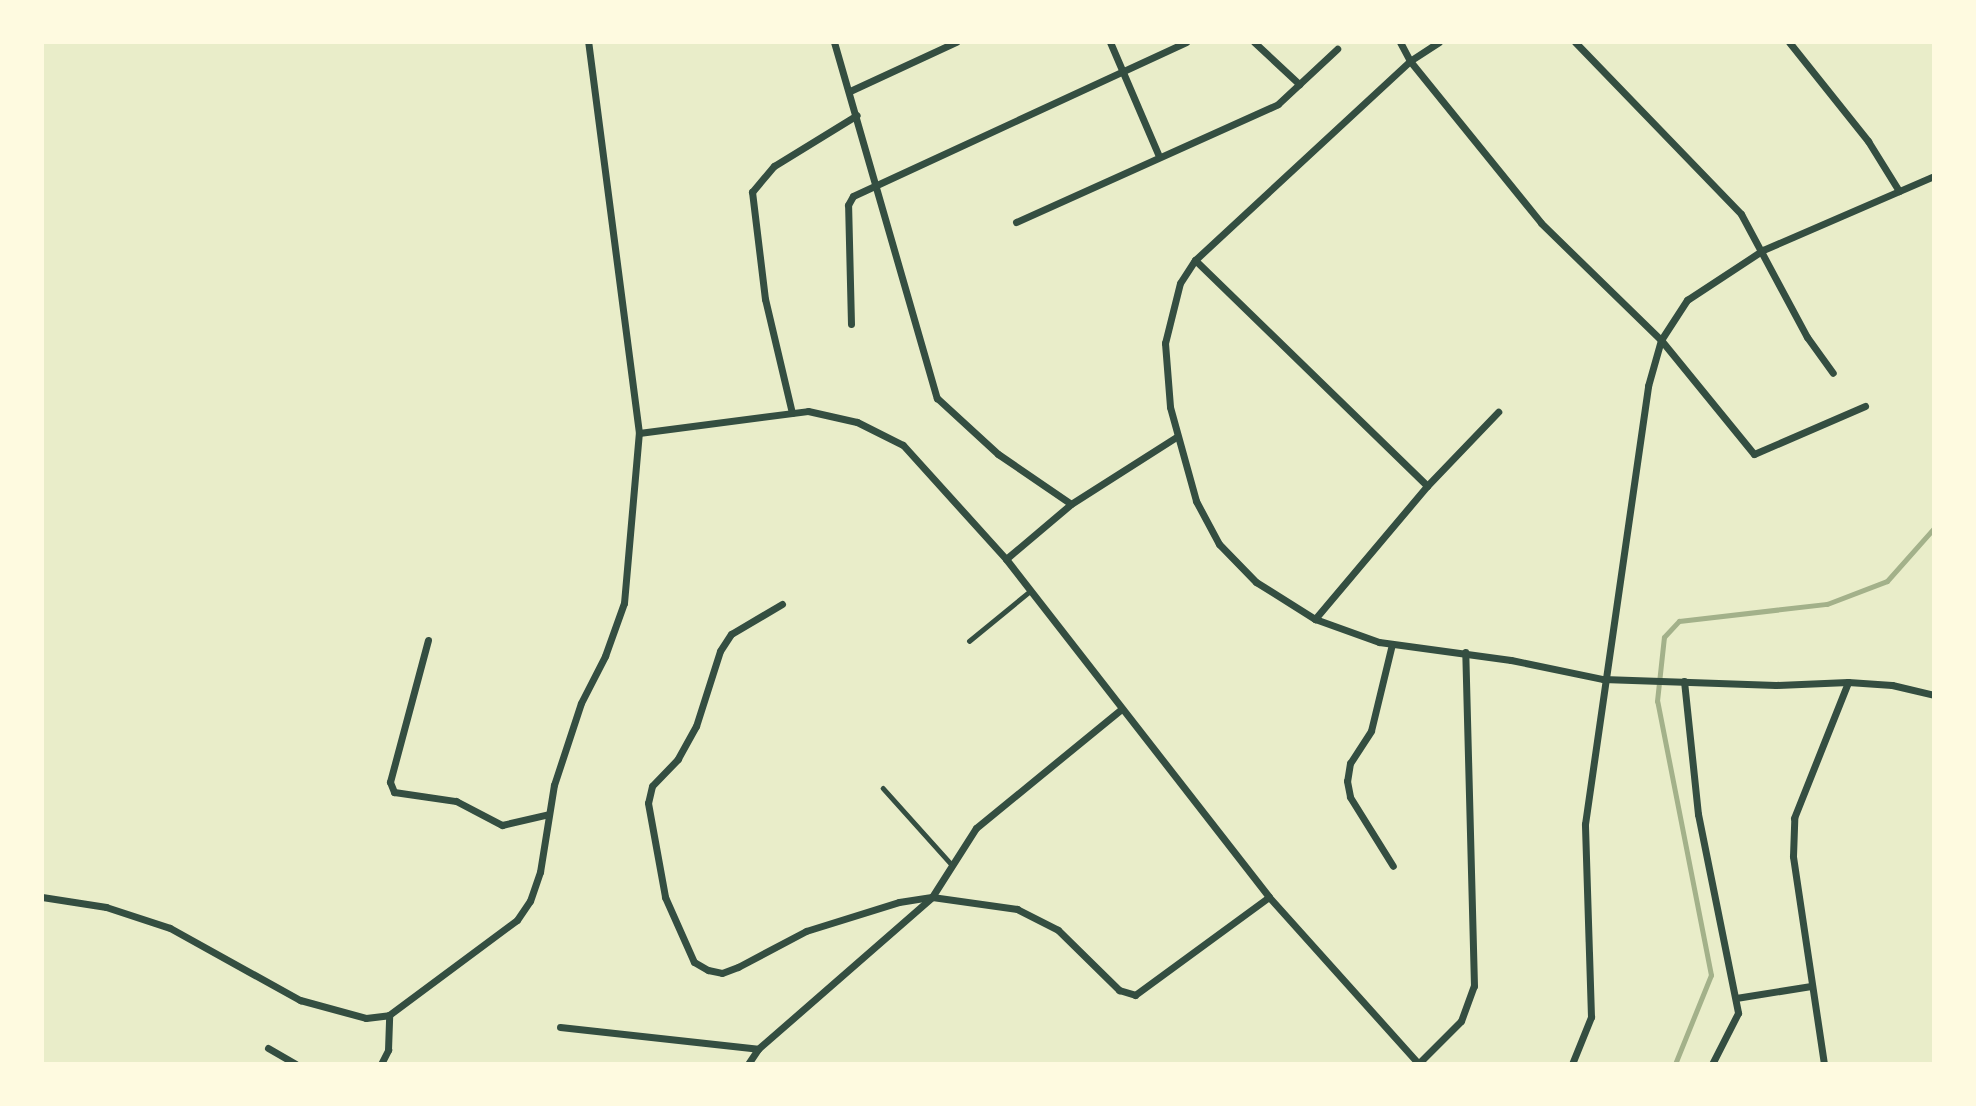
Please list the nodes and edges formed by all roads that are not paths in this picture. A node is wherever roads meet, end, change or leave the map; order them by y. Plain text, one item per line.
1 (588, 42) edge
2 (834, 42) edge
3 (956, 42) edge
4 (1110, 42) edge
5 (1186, 42) edge
6 (1254, 42) edge
7 (1400, 42) edge
8 (1439, 42) edge
9 (1575, 42) edge
10 (1789, 42) edge
11 (1337, 49) dead end
12 (1410, 61) junction
13 (1122, 70) junction
14 (1299, 84) junction
15 (850, 91) junction
16 (857, 115) junction
17 (1158, 155) junction
18 (1934, 176) edge
19 (875, 183) junction
20 (1899, 191) junction
21 (1016, 222) dead end
22 (1763, 250) junction
23 (1195, 260) junction
24 (851, 324) dead end
25 (1661, 341) junction
26 (1833, 373) dead end
27 (1865, 406) dead end
28 (1498, 412) dead end
29 (792, 413) junction
30 (639, 433) junction
31 (1176, 437) junction
32 (1427, 486) junction
33 (1071, 504) junction
34 (1006, 559) junction
35 (1030, 591) junction
36 (782, 604) dead end
37 (1315, 619) junction
38 (428, 640) dead end
39 (969, 641) dead end
40 (1392, 644) junction
41 (1465, 652) junction
42 (1603, 678) junction
43 (1684, 681) junction
44 (1848, 682) junction
45 (1934, 695) edge
46 (1120, 710) junction
47 (883, 788) dead end
48 (549, 814) junction
49 (953, 866) junction
50 (1393, 866) dead end
51 (42, 897) edge
52 (932, 897) junction
53 (1269, 897) junction
54 (1811, 986) junction
55 (1737, 998) junction
56 (389, 1015) junction
57 (560, 1027) dead end
58 (268, 1048) dead end
59 (758, 1049) junction
60 (296, 1064) edge
61 (381, 1064) edge
62 (748, 1064) edge
63 (1419, 1064) edge
64 (1572, 1064) edge
65 (1712, 1064) edge
66 (1824, 1064) edge

1 - 30 street
2 - 15 street
3 - 15 street
4 - 13 street
5 - 13 street
6 - 14 street
7 - 12 street
8 - 12 street
9 - 22 street
10 - 20 street
11 - 14 street
12 - 23 street
12 - 25 street
13 - 17 street
13 - 19 street
14 - 17 street
15 - 16 street
16 - 19 street
16 - 29 street
17 - 21 street
18 - 20 street
19 - 24 street
19 - 33 street
20 - 22 street
22 - 25 street
22 - 26 street
23 - 31 street
23 - 32 street
25 - 27 street
25 - 42 street
28 - 32 street
29 - 30 street
29 - 34 street
30 - 48 street
31 - 33 street
31 - 37 street
32 - 37 street
33 - 34 street
34 - 35 street
35 - 39 lane
35 - 46 street
36 - 52 street
37 - 40 street
38 - 48 street
40 - 41 street
40 - 50 street
41 - 42 street
41 - 63 street
42 - 43 street
42 - 64 street
43 - 44 street
43 - 55 street
44 - 45 street
44 - 54 street
46 - 49 street
46 - 53 street
47 - 49 lane
48 - 56 street
49 - 52 street
51 - 56 street
52 - 53 street
52 - 59 street
53 - 63 street
54 - 55 street
54 - 66 street
55 - 65 street
56 - 61 street
57 - 59 street
58 - 60 street
59 - 62 street

